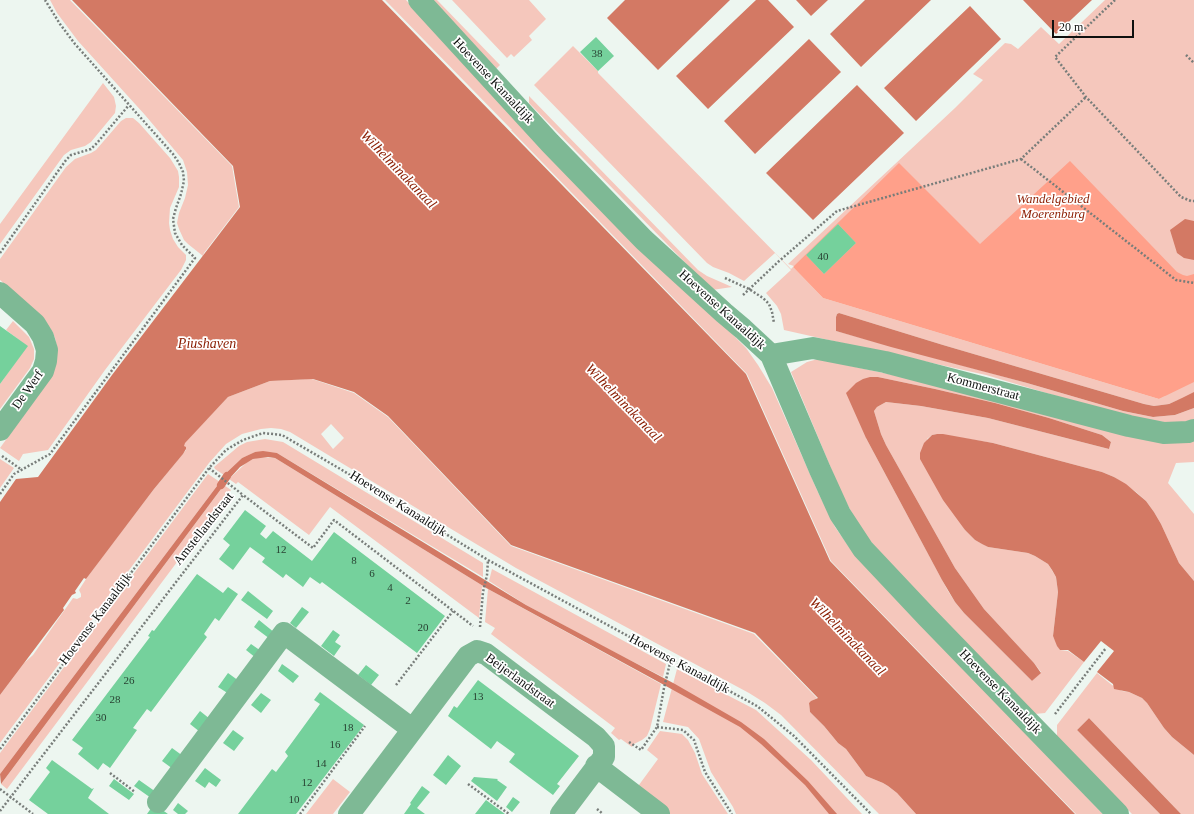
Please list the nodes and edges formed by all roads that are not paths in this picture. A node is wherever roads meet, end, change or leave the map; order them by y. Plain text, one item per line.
1 (419, 0) edge
2 (0, 293) edge
3 (771, 355) junction
4 (0, 430) edge
5 (1194, 430) edge
6 (412, 729) junction
7 (596, 766) junction
8 (158, 802) dead end
9 (349, 814) edge
10 (561, 814) edge
11 (659, 814) edge
12 (1118, 814) edge

1 - 3 street, Hoevense Kanaaldijk
2 - 4 street, De Werf
3 - 5 street, Kommerstraat
3 - 12 street, Hoevense Kanaaldijk
6 - 7 street, Beijerlandstraat
6 - 8 street
6 - 9 street, Beijerlandstraat
7 - 10 street
7 - 11 street

